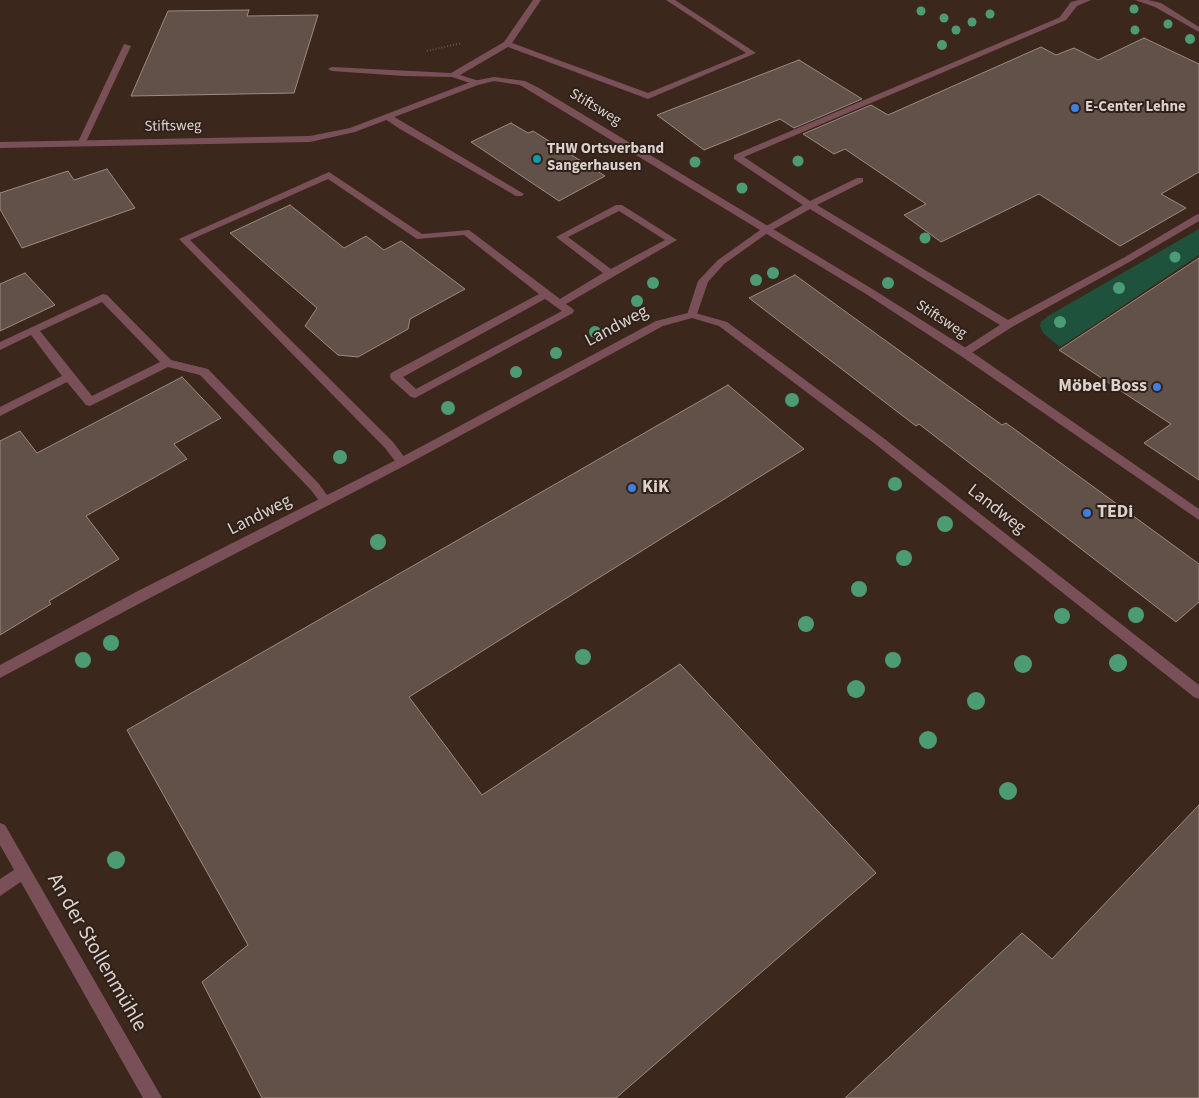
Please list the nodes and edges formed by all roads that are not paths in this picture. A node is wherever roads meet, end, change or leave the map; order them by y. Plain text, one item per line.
1 (537, 0) edge
2 (670, 0) edge
3 (1087, 0) edge
4 (1139, 0) edge
5 (1199, 30) edge
6 (507, 44) junction
7 (127, 46) dead end
8 (332, 69) dead end
9 (453, 74) junction
10 (476, 82) junction
11 (388, 117) junction
12 (81, 144) junction
13 (0, 145) edge
14 (860, 180) dead end
15 (519, 194) dead end
16 (810, 205) junction
17 (1199, 217) edge
18 (766, 230) junction
19 (610, 273) junction
20 (546, 294) junction
21 (559, 304) junction
22 (692, 315) junction
23 (1008, 324) junction
24 (33, 330) junction
25 (0, 346) edge
26 (965, 353) junction
27 (167, 362) junction
28 (69, 377) junction
29 (0, 412) edge
30 (402, 462) junction
31 (326, 502) junction
32 (1199, 515) edge
33 (0, 672) edge
34 (1199, 693) edge
35 (0, 830) edge
36 (23, 872) junction
37 (0, 888) edge
38 (153, 1098) edge

1 - 6 street
2 - 6 street
3 - 16 street
4 - 5 street
6 - 9 street
7 - 12 street
8 - 9 street
9 - 10 street
10 - 11 street, Stiftsweg
10 - 18 street, Stiftsweg
11 - 12 street, Stiftsweg
11 - 15 street
12 - 13 street, Stiftsweg
14 - 16 street
16 - 18 street
16 - 23 street
17 - 23 street
18 - 22 street
18 - 26 street, Stiftsweg
19 - 19 street
19 - 21 street
20 - 21 street
20 - 21 street
20 - 30 street
22 - 30 street, Landweg
22 - 34 street, Landweg
23 - 26 street
24 - 25 street
24 - 27 street
24 - 28 street
26 - 32 street, Stiftsweg
27 - 28 street
27 - 31 street
28 - 29 street
30 - 31 street, Landweg
31 - 33 street, Landweg
35 - 36 street, An der Stollenmühle
36 - 37 street
36 - 38 street, An der Stollenmühle

